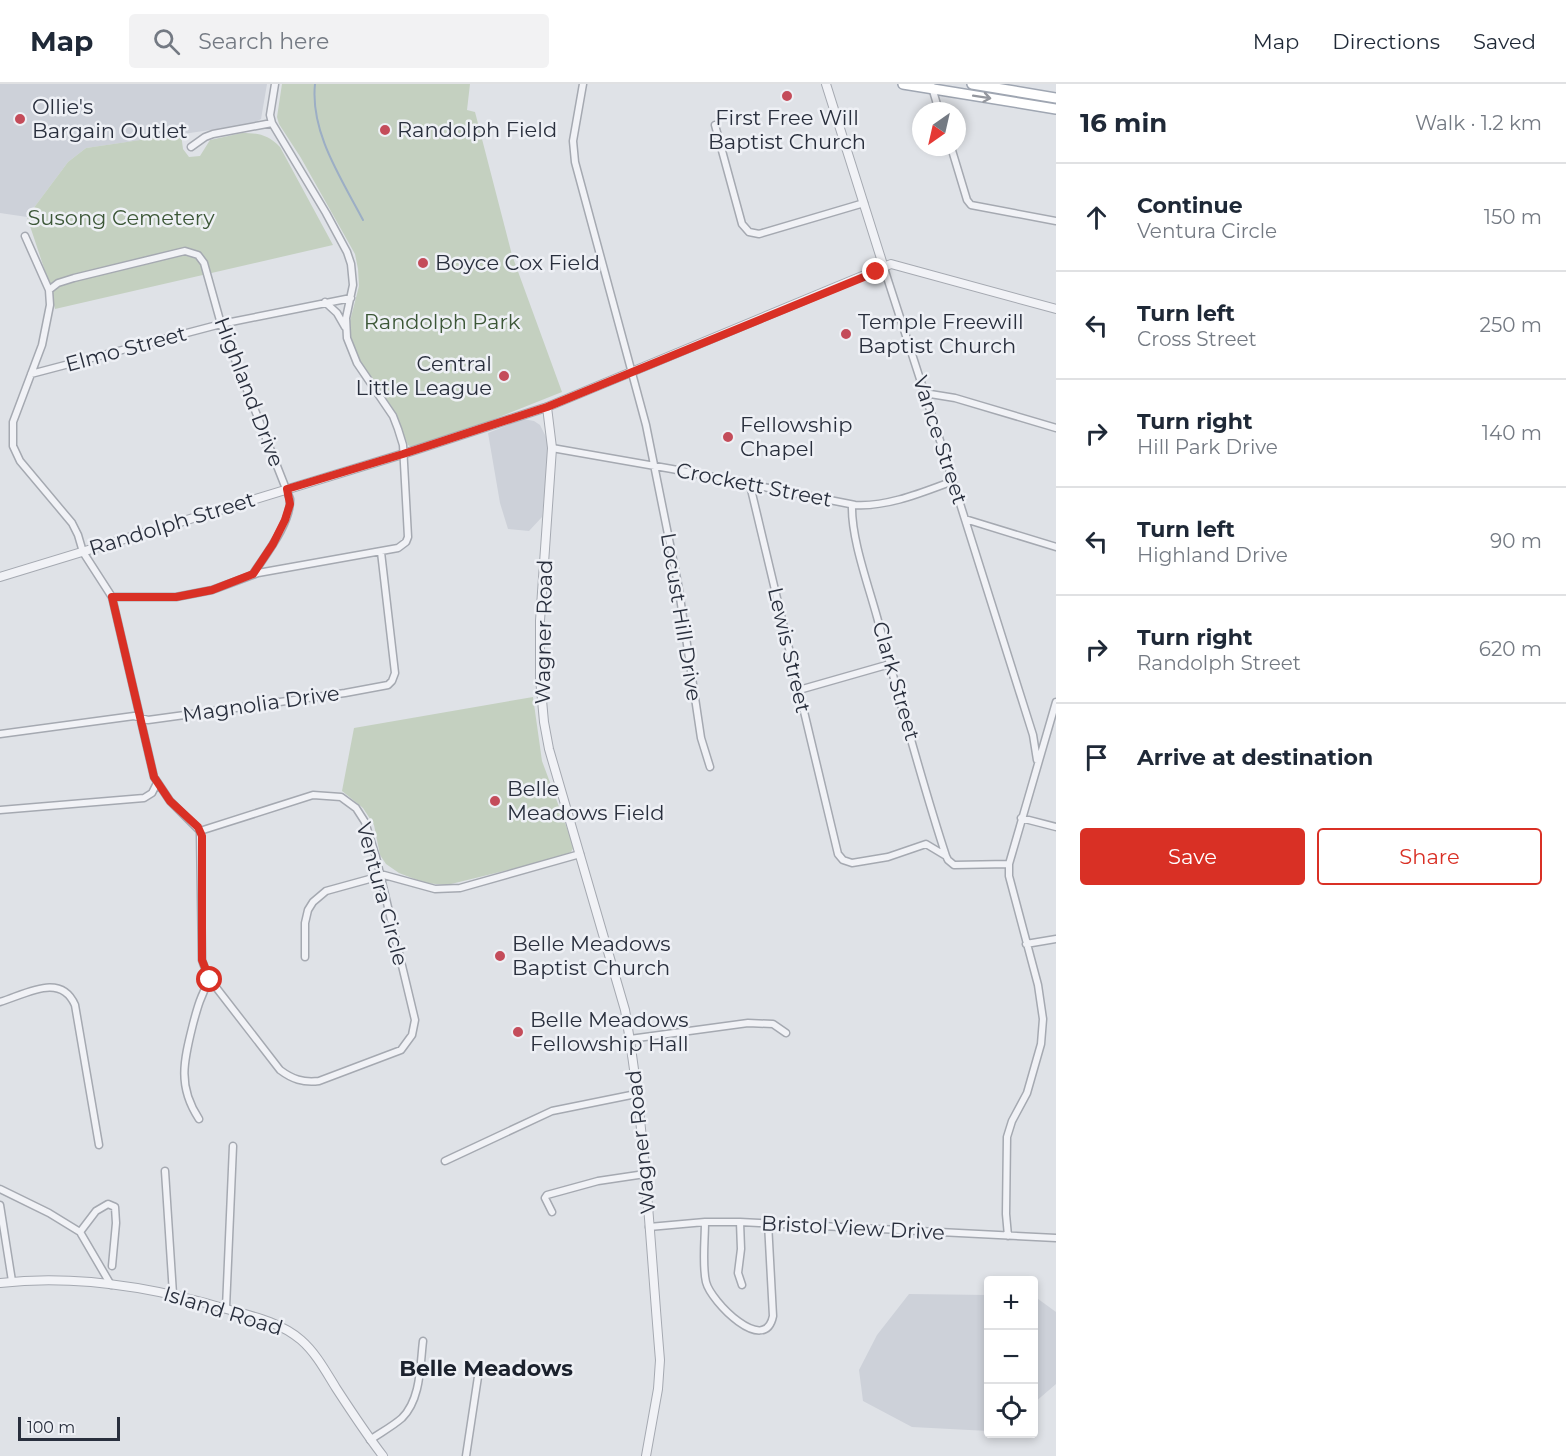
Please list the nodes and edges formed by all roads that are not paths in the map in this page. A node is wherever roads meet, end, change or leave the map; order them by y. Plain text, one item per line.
1 (275, 84) edge
2 (583, 84) edge
3 (826, 84) edge
4 (903, 84) edge
5 (972, 84) edge
6 (932, 89) edge
7 (1056, 98) edge
8 (1056, 109) edge
9 (272, 123) junction
10 (715, 125) dead end
11 (192, 147) dead end
12 (954, 156) edge
13 (864, 203) junction
14 (1056, 221) edge
15 (25, 236) dead end
16 (884, 268) junction
17 (49, 290) junction
18 (351, 298) junction
19 (325, 302) junction
20 (1056, 309) edge
21 (221, 324) junction
22 (346, 328) junction
23 (632, 370) junction
24 (31, 374) junction
25 (924, 393) junction
26 (547, 407) junction
27 (1056, 428) edge
28 (552, 448) junction
29 (403, 454) junction
30 (654, 466) junction
31 (953, 481) junction
32 (750, 485) junction
33 (287, 489) junction
34 (852, 505) junction
35 (965, 519) junction
36 (1056, 547) edge
37 (83, 552) junction
38 (381, 552) junction
39 (253, 574) junction
40 (0, 577) edge
41 (112, 597) junction
42 (890, 664) junction
43 (799, 690) junction
44 (1056, 702) edge
45 (140, 718) junction
46 (0, 734) edge
47 (1038, 763) junction
48 (710, 767) dead end
49 (157, 783) junction
50 (0, 810) edge
51 (1022, 818) junction
52 (1056, 827) edge
53 (200, 831) junction
54 (580, 854) junction
55 (946, 856) junction
56 (1009, 864) junction
57 (380, 877) junction
58 (1056, 939) edge
59 (1026, 944) junction
60 (305, 957) dead end
61 (210, 980) junction
62 (0, 1002) edge
63 (786, 1033) dead end
64 (630, 1040) junction
65 (636, 1094) junction
66 (200, 1119) dead end
67 (99, 1145) dead end
68 (233, 1146) dead end
69 (445, 1161) dead end
70 (165, 1171) dead end
71 (645, 1174) junction
72 (0, 1189) edge
73 (0, 1205) edge
74 (552, 1212) dead end
75 (705, 1222) junction
76 (740, 1222) junction
77 (768, 1223) junction
78 (649, 1227) junction
79 (80, 1232) junction
80 (1008, 1236) junction
81 (1056, 1238) edge
82 (111, 1266) dead end
83 (12, 1281) junction
84 (0, 1283) edge
85 (111, 1285) junction
86 (742, 1285) dead end
87 (173, 1294) junction
88 (226, 1308) junction
89 (423, 1341) dead end
90 (479, 1370) dead end
91 (370, 1440) junction
92 (382, 1456) edge
93 (466, 1456) edge
94 (646, 1456) edge

1 - 9 street
2 - 23 street, Locust Hill Drive
3 - 13 street, Vance Street
4 - 6 main road
5 - 7 main road
6 -> 8 main road
9 - 11 street
9 - 18 street
10 - 13 street
12 - 14 street
13 - 16 street, Vance Street
15 - 17 street
16 - 20 street, Randolph Street
16 - 23 street, Randolph Street
16 - 25 street, Vance Street
17 - 21 street, Highland Drive
17 - 24 street
18 - 19 street, Elmo Street
18 - 22 street
19 - 21 street, Elmo Street
19 - 22 street
21 - 24 street, Elmo Street
21 - 33 street, Highland Drive
22 - 29 street
23 - 26 street, Randolph Street
23 - 30 street, Locust Hill Drive
24 - 37 street
25 - 27 street
25 - 31 street, Vance Street
26 - 28 street, Wagner Road
26 - 29 street, Randolph Street
28 - 30 street, Crockett Street
28 - 54 street, Wagner Road
29 - 33 street, Randolph Street
29 - 38 street
30 - 32 street, Crockett Street
30 - 48 street, Locust Hill Drive
31 - 34 street, Crockett Street
31 - 35 street, Vance Street
32 - 34 street, Crockett Street
32 - 43 street, Lewis Street
33 - 37 street, Randolph Street
33 - 39 street, Highland Drive
34 - 42 street, Clark Street
35 - 36 street
35 - 47 street, Vance Street
37 - 40 street, Randolph Street
37 - 41 street
38 - 39 street
38 - 45 street, Magnolia Drive
39 - 41 street
41 - 45 street
42 - 43 street
42 - 55 street, Clark Street
43 - 55 street, Lewis Street
44 - 47 street
45 - 46 street, Magnolia Drive
45 - 49 street
47 - 51 street
49 - 50 street
49 - 53 street
51 - 52 street
51 - 56 street
53 - 57 street, Ventura Circle
53 - 61 street, Ventura Circle
54 - 57 street
54 - 64 street, Wagner Road
55 - 56 street, Lewis Street
56 - 59 street
57 - 60 street
57 - 61 street, Ventura Circle
58 - 59 street
59 - 80 street
61 - 66 street
62 - 67 street
63 - 64 street
64 - 65 street, Wagner Road
65 - 69 street
65 - 71 street, Wagner Road
68 - 88 street
70 - 87 street
71 - 74 street
71 - 78 street, Wagner Road
72 - 79 street
73 - 83 street
75 - 76 street, Bristol View Drive
75 - 77 street
75 - 78 street, Bristol View Drive
76 - 77 street, Bristol View Drive
76 - 86 street
77 - 80 street, Bristol View Drive
78 - 94 street, Wagner Road
79 - 82 street
79 - 85 street
80 - 81 street, Bristol View Drive
83 - 84 street, Island Road
83 - 85 street, Island Road
85 - 87 street, Island Road
87 - 88 street, Island Road
88 - 91 street, Island Road
89 - 91 street
90 - 93 street
91 - 92 street, Island Road

